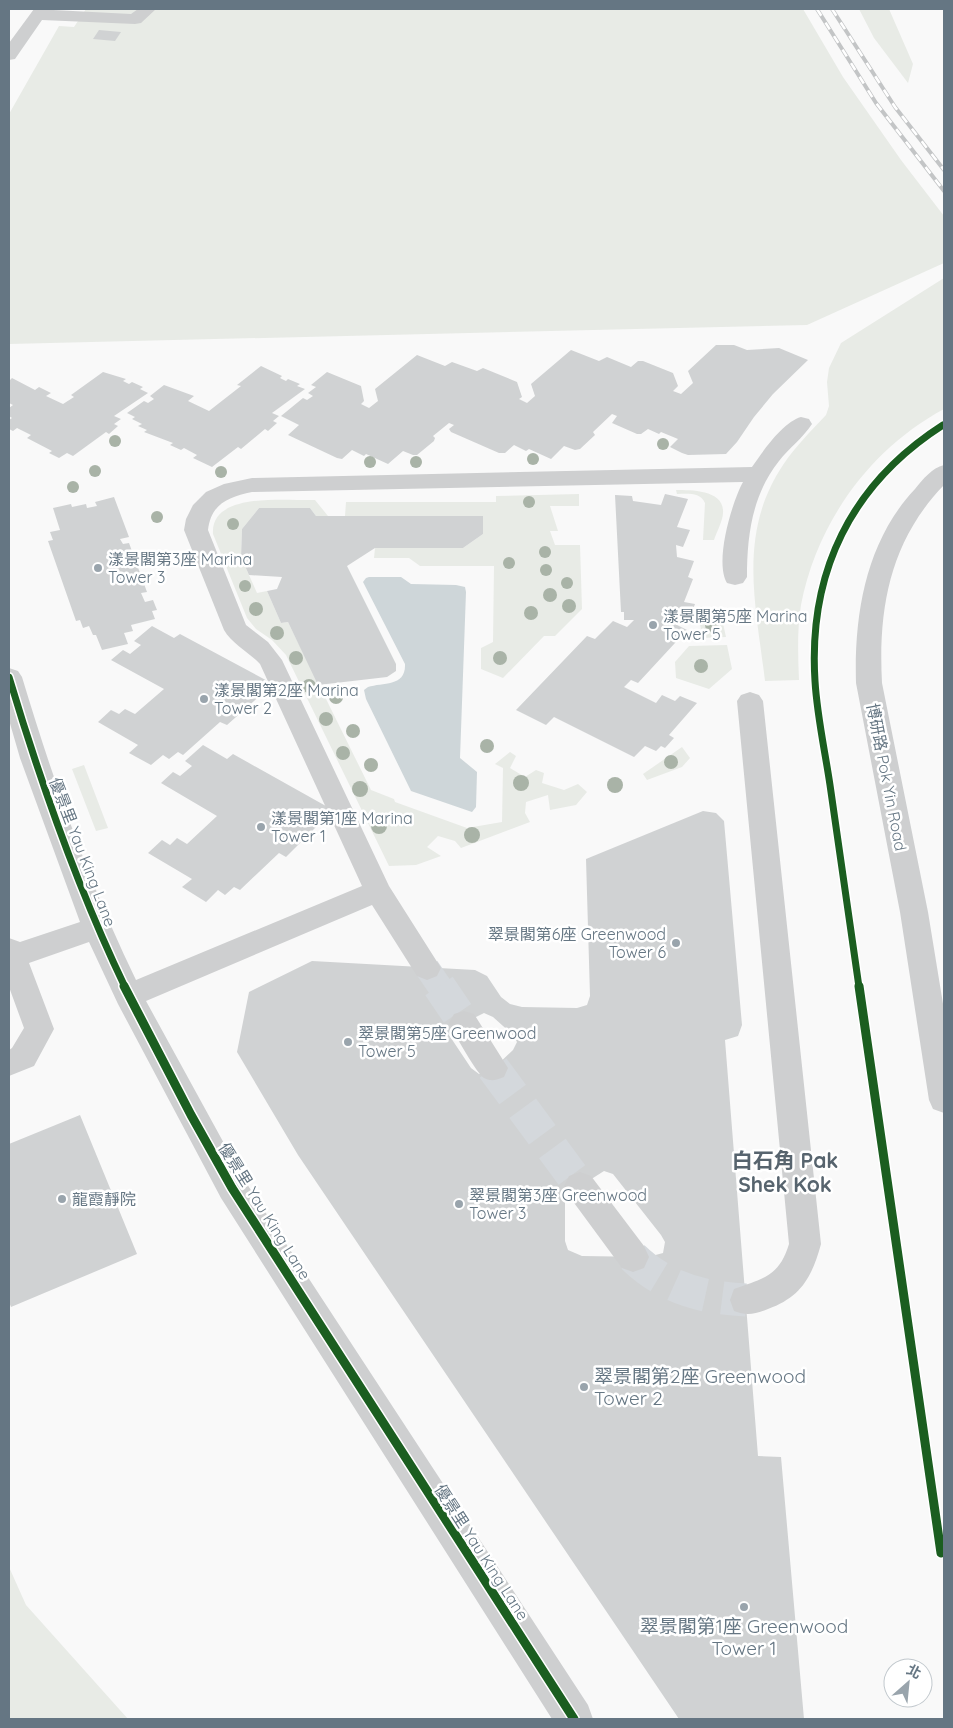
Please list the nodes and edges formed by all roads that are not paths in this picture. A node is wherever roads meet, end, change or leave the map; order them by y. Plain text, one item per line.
1 (39, 12) edge
2 (141, 14) edge
3 (158, 24) dead end
4 (9, 54) edge
5 (801, 424) dead end
6 (944, 472) edge
7 (757, 474) junction
8 (735, 577) dead end
9 (9, 677) edge
10 (750, 701) dead end
11 (378, 891) junction
12 (97, 928) junction
13 (10, 952) edge
14 (428, 968) tunnel mouth
15 (128, 996) junction
16 (464, 1023) tunnel mouth
17 (9, 1063) edge
18 (494, 1068) tunnel mouth
19 (944, 1100) edge
20 (580, 1186) tunnel mouth
21 (633, 1257) tunnel mouth
22 (746, 1300) tunnel mouth
23 (574, 1719) edge

1 - 2 street
1 - 4 street
2 - 3 street
5 - 7 street
6 - 19 street, 博研路 Pok Yin Road
7 - 8 street
7 - 11 street
9 - 12 street, 優景里 Yau King Lane
10 - 22 street
11 - 14 street
11 - 15 street
12 - 13 street
12 - 15 street, 優景里 Yau King Lane
13 - 17 street
15 - 23 street, 優景里 Yau King Lane
16 - 18 street
20 - 21 street

